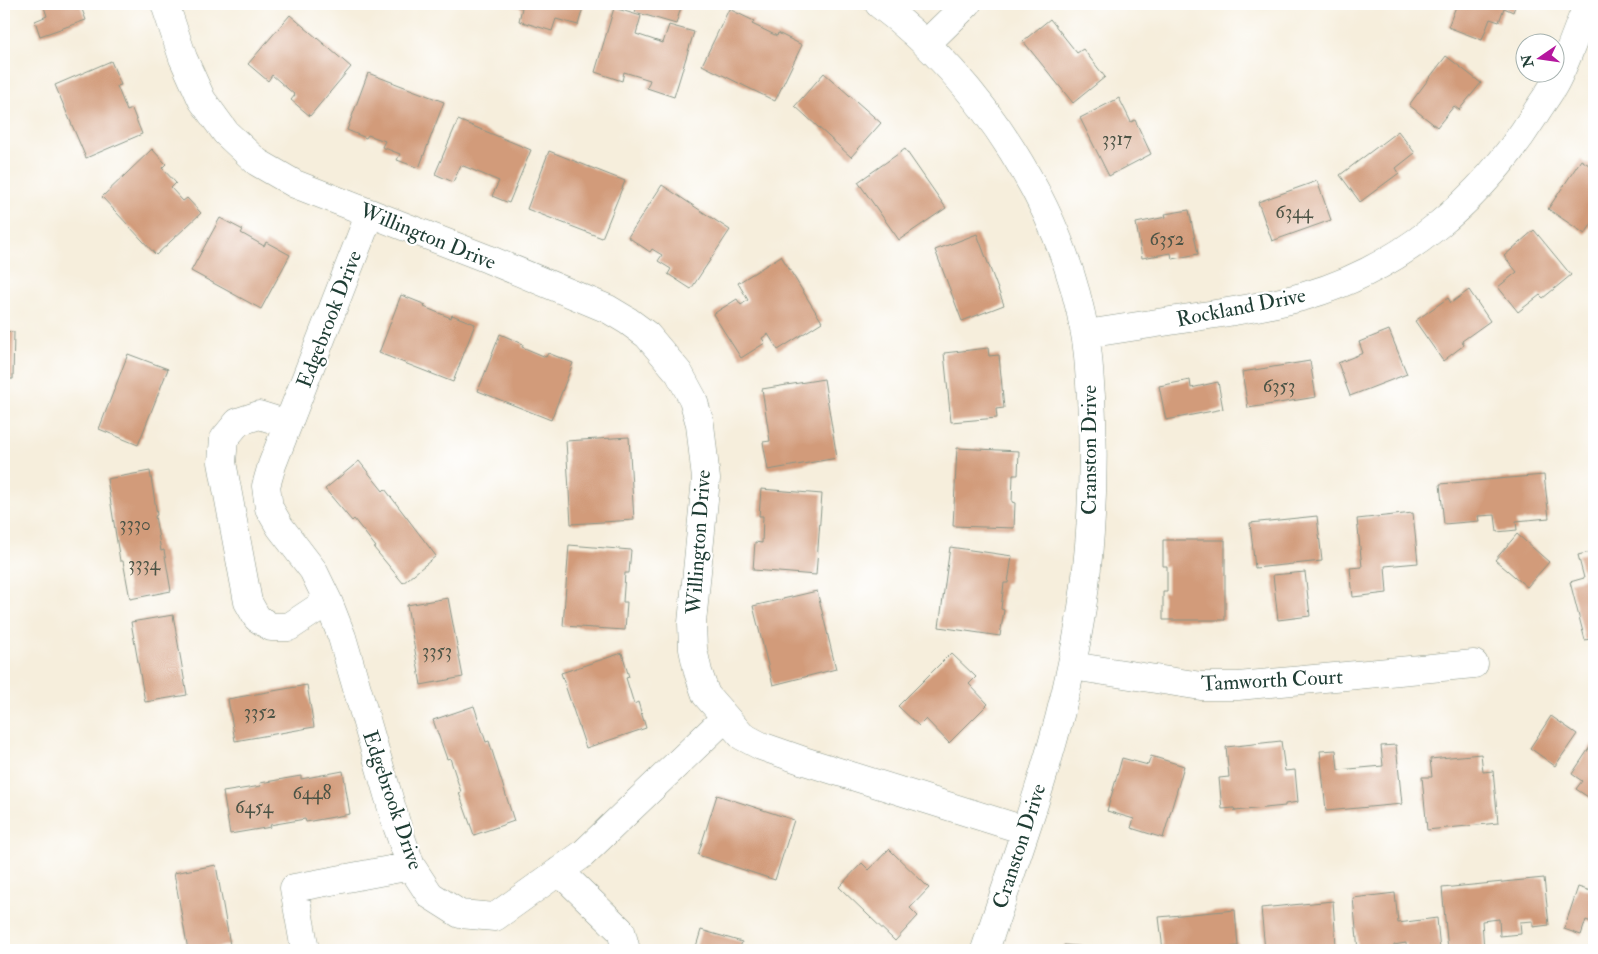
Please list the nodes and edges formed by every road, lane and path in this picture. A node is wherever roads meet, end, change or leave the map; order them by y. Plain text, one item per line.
1 (164, 4) edge
2 (879, 4) edge
3 (967, 4) edge
4 (1588, 4) edge
5 (927, 43) junction
6 (370, 213) junction
7 (1086, 334) junction
8 (288, 424) junction
9 (328, 601) junction
10 (1474, 664) dead end
11 (1072, 666) junction
12 (725, 718) junction
13 (1024, 830) junction
14 (411, 866) junction
15 (559, 871) junction
16 (304, 950) edge
17 (626, 950) edge
18 (986, 950) edge

1 - 6 street, Willington Drive
2 - 5 street, Cranston Drive
3 - 5 street
4 - 7 street, Rockland Drive
5 - 7 street, Cranston Drive
6 - 8 street, Edgebrook Drive
6 - 12 street, Willington Drive
7 - 11 street, Cranston Drive
8 - 9 street, Edgebrook Drive
8 - 9 street
9 - 14 street, Edgebrook Drive
10 - 11 street, Tamworth Court
11 - 13 street, Cranston Drive
12 - 13 street, Willington Drive
12 - 15 street, Edgebrook Drive
13 - 18 street, Cranston Drive
14 - 15 street, Edgebrook Drive
14 - 16 street
15 - 17 street

